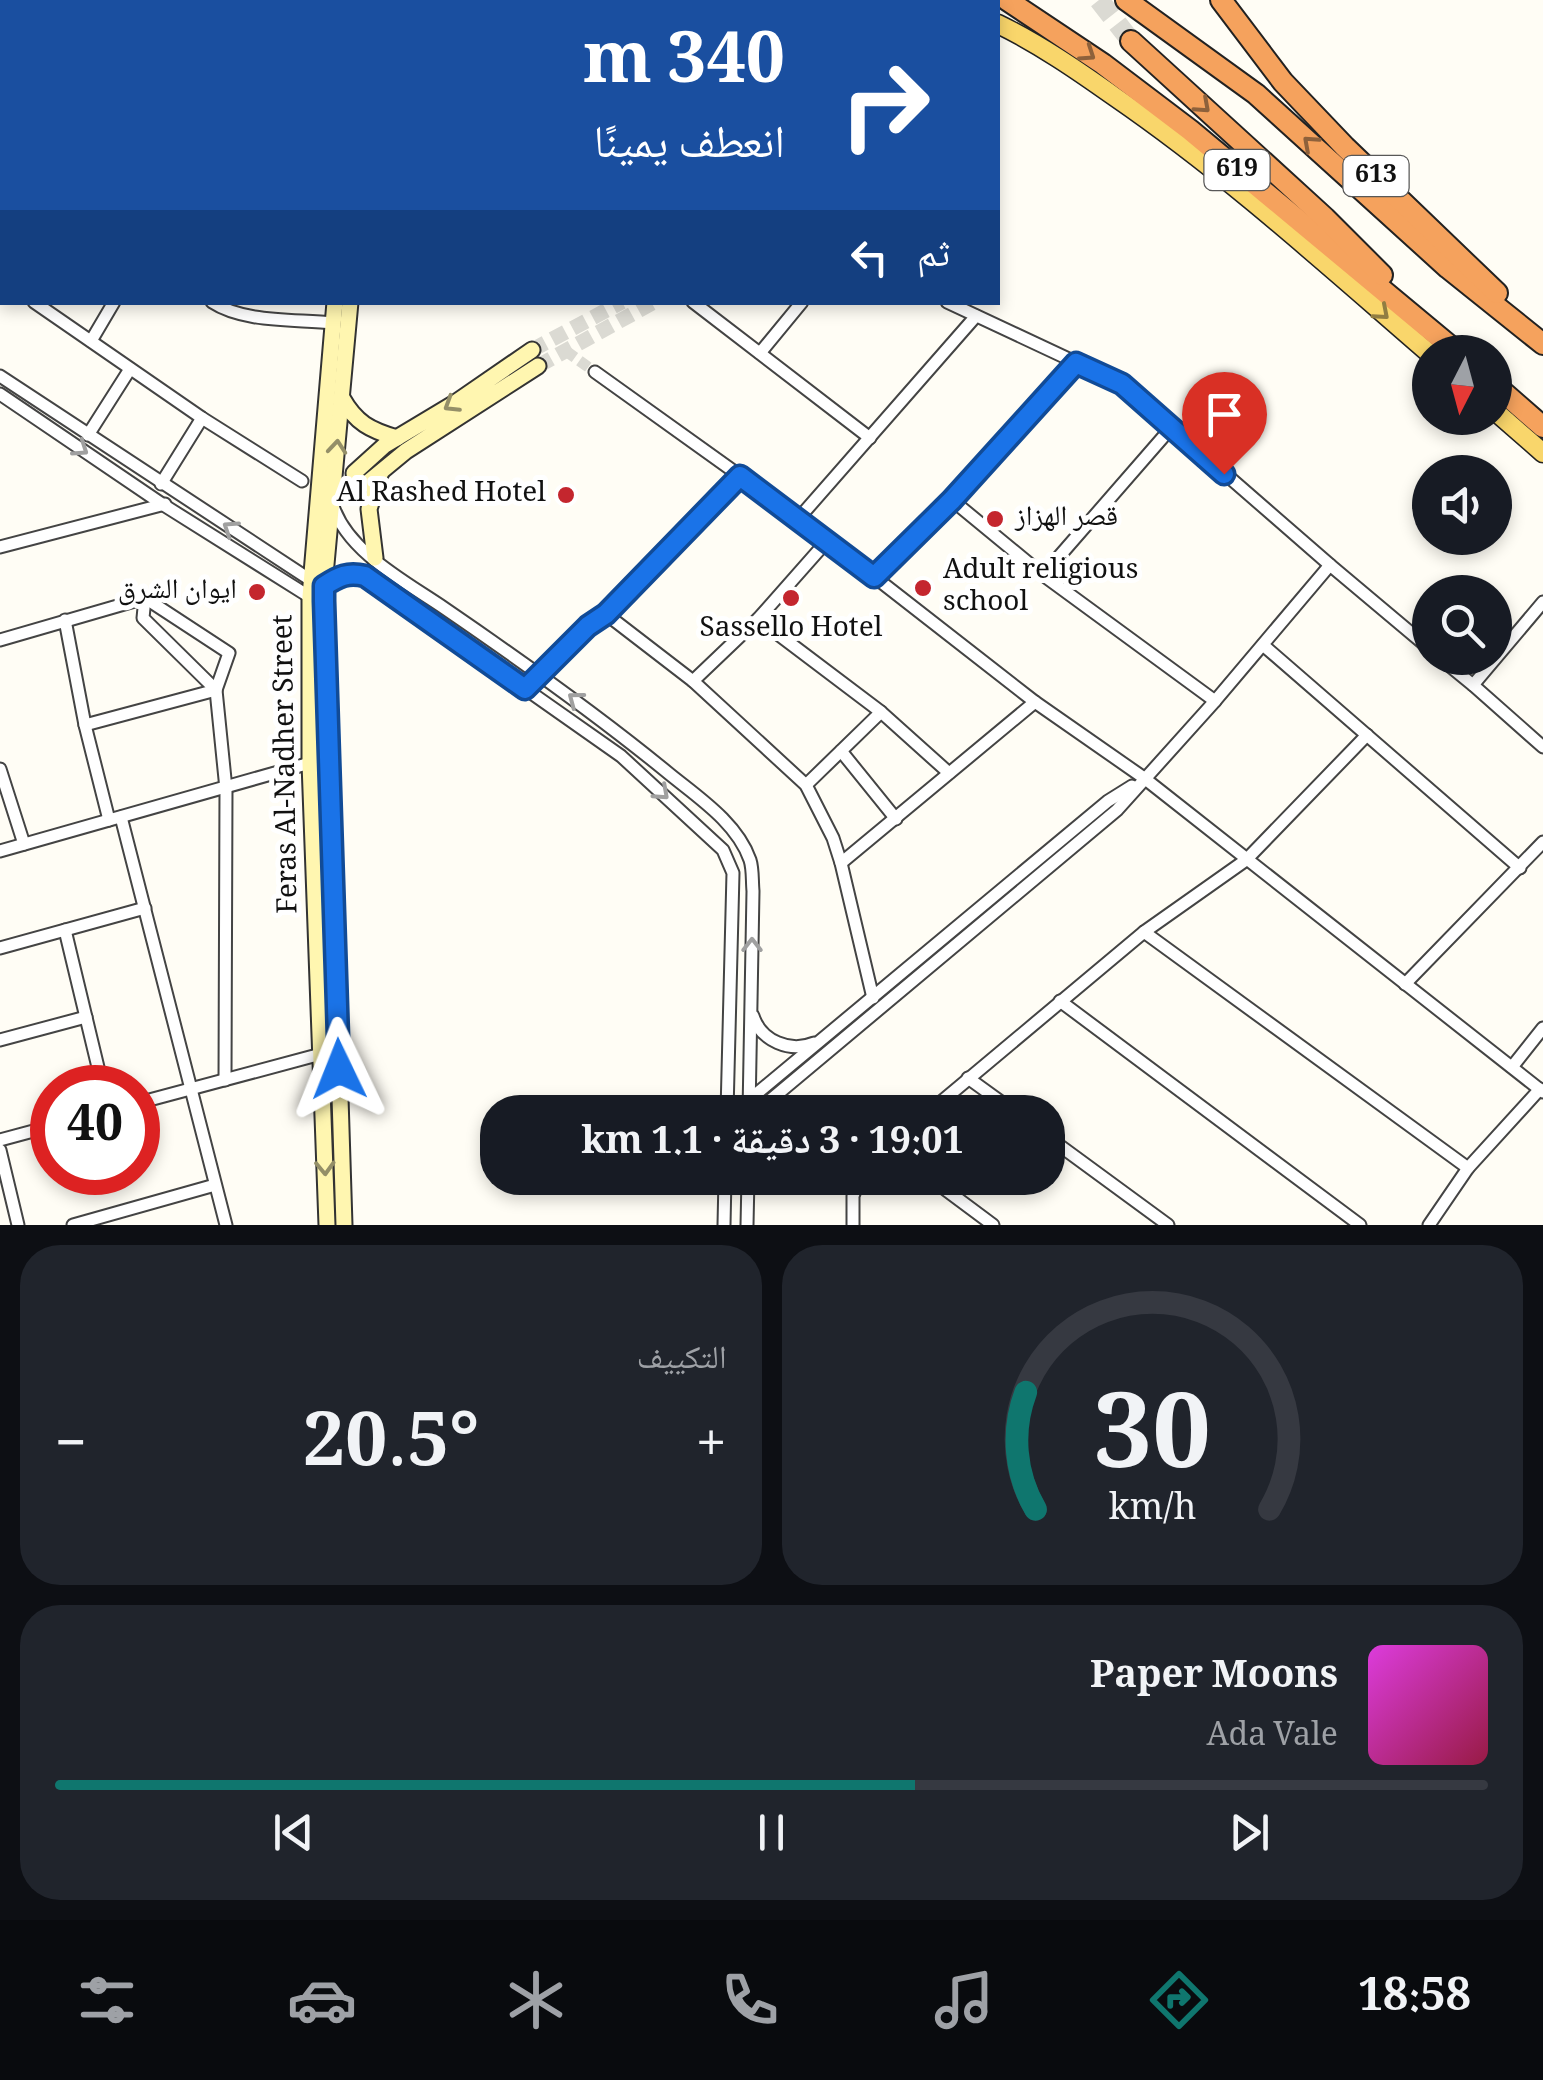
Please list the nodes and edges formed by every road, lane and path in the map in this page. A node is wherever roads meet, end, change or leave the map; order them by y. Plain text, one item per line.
1 (1007, 0) edge
2 (1126, 0) edge
3 (1220, 0) edge
4 (1000, 25) edge
5 (1131, 40) tunnel mouth
6 (38, 305) edge
7 (112, 305) edge
8 (216, 305) edge
9 (335, 305) edge
10 (350, 305) edge
11 (697, 305) edge
12 (800, 305) edge
13 (953, 305) edge
14 (976, 316) junction
15 (333, 323) junction
16 (1438, 335) edge
17 (1442, 335) edge
18 (1412, 338) edge
19 (91, 341) junction
20 (1543, 343) edge
21 (532, 350) tunnel mouth
22 (760, 353) junction
23 (1076, 363) junction
24 (538, 366) tunnel mouth
25 (130, 369) junction
26 (595, 372) tunnel mouth
27 (0, 376) edge
28 (0, 394) edge
29 (342, 397) junction
30 (1512, 400) edge
31 (202, 418) junction
32 (1512, 425) edge
33 (1543, 427) edge
34 (1171, 428) junction
35 (88, 435) junction
36 (397, 438) junction
37 (870, 438) junction
38 (1543, 453) edge
39 (381, 474) junction
40 (740, 476) junction
41 (302, 481) dead end
42 (161, 484) junction
43 (183, 499) junction
44 (952, 500) junction
45 (332, 503) junction
46 (162, 504) junction
47 (798, 518) junction
48 (826, 541) junction
49 (0, 547) edge
50 (374, 558) junction
51 (1330, 565) junction
52 (1043, 575) junction
53 (874, 577) junction
54 (315, 588) junction
55 (145, 598) junction
56 (1543, 602) edge
57 (606, 614) junction
58 (758, 619) junction
59 (64, 621) junction
60 (1412, 635) edge
61 (54, 638) dead end
62 (0, 640) edge
63 (1263, 645) junction
64 (540, 673) junction
65 (1461, 675) edge
66 (693, 681) junction
67 (1473, 685) junction
68 (525, 689) junction
69 (216, 690) junction
70 (1215, 701) junction
71 (1035, 702) junction
72 (881, 712) junction
73 (85, 725) junction
74 (1367, 735) junction
75 (1543, 747) edge
76 (841, 751) junction
77 (310, 763) junction
78 (0, 769) edge
79 (949, 773) junction
80 (1144, 778) junction
81 (806, 785) junction
82 (226, 789) junction
83 (115, 818) junction
84 (896, 819) junction
85 (1543, 842) edge
86 (24, 844) junction
87 (0, 851) edge
88 (1246, 860) junction
89 (842, 863) junction
90 (1520, 868) junction
91 (145, 908) junction
92 (65, 930) junction
93 (1144, 932) junction
94 (0, 948) edge
95 (1405, 984) junction
96 (873, 998) junction
97 (1060, 1001) junction
98 (752, 1009) junction
99 (86, 1017) junction
100 (1543, 1028) edge
101 (0, 1040) edge
102 (822, 1040) junction
103 (321, 1054) junction
104 (97, 1065) edge
105 (1512, 1067) junction
106 (968, 1078) junction
107 (225, 1080) junction
108 (192, 1089) junction
109 (1541, 1090) edge
110 (727, 1095) edge
111 (751, 1095) edge
112 (765, 1095) edge
113 (767, 1095) edge
114 (948, 1095) edge
115 (992, 1095) edge
116 (160, 1098) edge
117 (30, 1132) edge
118 (0, 1140) edge
119 (1065, 1149) edge
120 (0, 1150) edge
121 (1468, 1168) junction
122 (215, 1184) junction
123 (725, 1195) edge
124 (748, 1195) edge
125 (853, 1195) edge
126 (953, 1195) edge
127 (18, 1225) edge
128 (72, 1225) edge
129 (226, 1225) edge
130 (328, 1225) edge
131 (344, 1225) edge
132 (724, 1225) edge
133 (747, 1225) edge
134 (853, 1225) edge
135 (993, 1225) edge
136 (1168, 1225) edge
137 (1360, 1225) edge
138 (1429, 1225) edge

1 -> 16 highway, 619
20 -> 2 highway, 619
3 - 20 highway, 613
4 -> 18 main road
5 -> 17 highway
6 - 19 street
7 - 19 street
8 - 15 street
9 - 15 street, Feras Al-Nadher Street
10 - 29 street, Feras Al-Nadher Street
11 - 22 street
12 - 22 street
13 - 14 street
14 - 23 street
14 - 37 street
15 - 54 street, Feras Al-Nadher Street
19 - 25 street
21 -> 36 street
22 - 37 street
23 - 34 street
23 - 44 street
24 - 39 street
25 - 31 street
25 - 35 street
26 - 40 street
27 - 35 street
28 -> 46 street
29 - 36 street
45 -> 29 street, Feras Al-Nadher Street
30 - 33 highway
31 - 41 street
31 - 42 street
32 - 38 main road
34 - 51 street
34 - 52 street
35 - 42 street
36 - 39 street
37 - 47 street
39 - 50 street
40 - 47 street
40 - 57 street
42 - 43 street
43 - 46 street
54 -> 43 street
44 - 52 street
44 - 53 street
45 - 50 street
45 - 54 street, Feras Al-Nadher Street
46 - 49 street
46 - 54 street
47 - 48 street
48 - 53 street
48 - 58 street
50 - 64 street
51 - 60 street
51 - 63 street
52 - 70 street
53 - 71 street
54 - 68 street
54 - 77 street, Feras Al-Nadher Street
54 - 131 street, Feras Al-Nadher Street
55 - 59 street
55 - 69 street
55 - 69 street
56 - 67 street
57 - 64 street
57 - 66 street
58 - 66 street
58 - 72 street
59 - 61 street
59 - 62 street
59 - 73 street
63 - 70 street
63 - 74 street
64 - 68 street
98 -> 64 street
65 - 67 street
66 - 81 street
67 - 75 street
68 -> 110 street
69 - 73 street
69 - 82 street
70 - 80 street
71 - 79 street
71 - 80 street
72 - 76 street
72 - 79 street
73 - 83 street
74 - 88 street
74 - 90 street
76 - 81 street
76 - 84 street
77 - 82 street
77 - 103 street, Feras Al-Nadher Street
78 - 86 street
79 - 84 street
80 - 88 street
80 - 96 street
80 - 113 street
81 - 89 street
82 - 83 street
82 - 107 street
83 - 86 street
83 - 91 street
84 - 89 street
85 - 90 street
86 - 87 street
88 - 93 street
88 - 95 street
89 - 96 street
90 - 95 street
91 - 92 street
91 - 108 street
92 - 94 street
92 - 99 street
93 - 97 street
93 - 121 street
95 - 105 street
96 - 102 street
97 - 106 street
97 - 137 street
98 - 102 street
98 - 111 street
99 - 101 street
99 - 104 street
100 - 105 street
102 - 112 street
103 - 107 street
103 -> 130 street, Feras Al-Nadher Street
105 - 109 street
106 - 114 street
106 - 115 street
107 - 108 street
108 - 116 street
108 - 122 street
109 - 121 street
117 - 118 street
119 - 136 street
120 - 127 street
121 - 138 street
122 - 128 street
122 - 129 street
123 - 132 street
124 - 133 street
125 - 134 street
126 - 135 street

